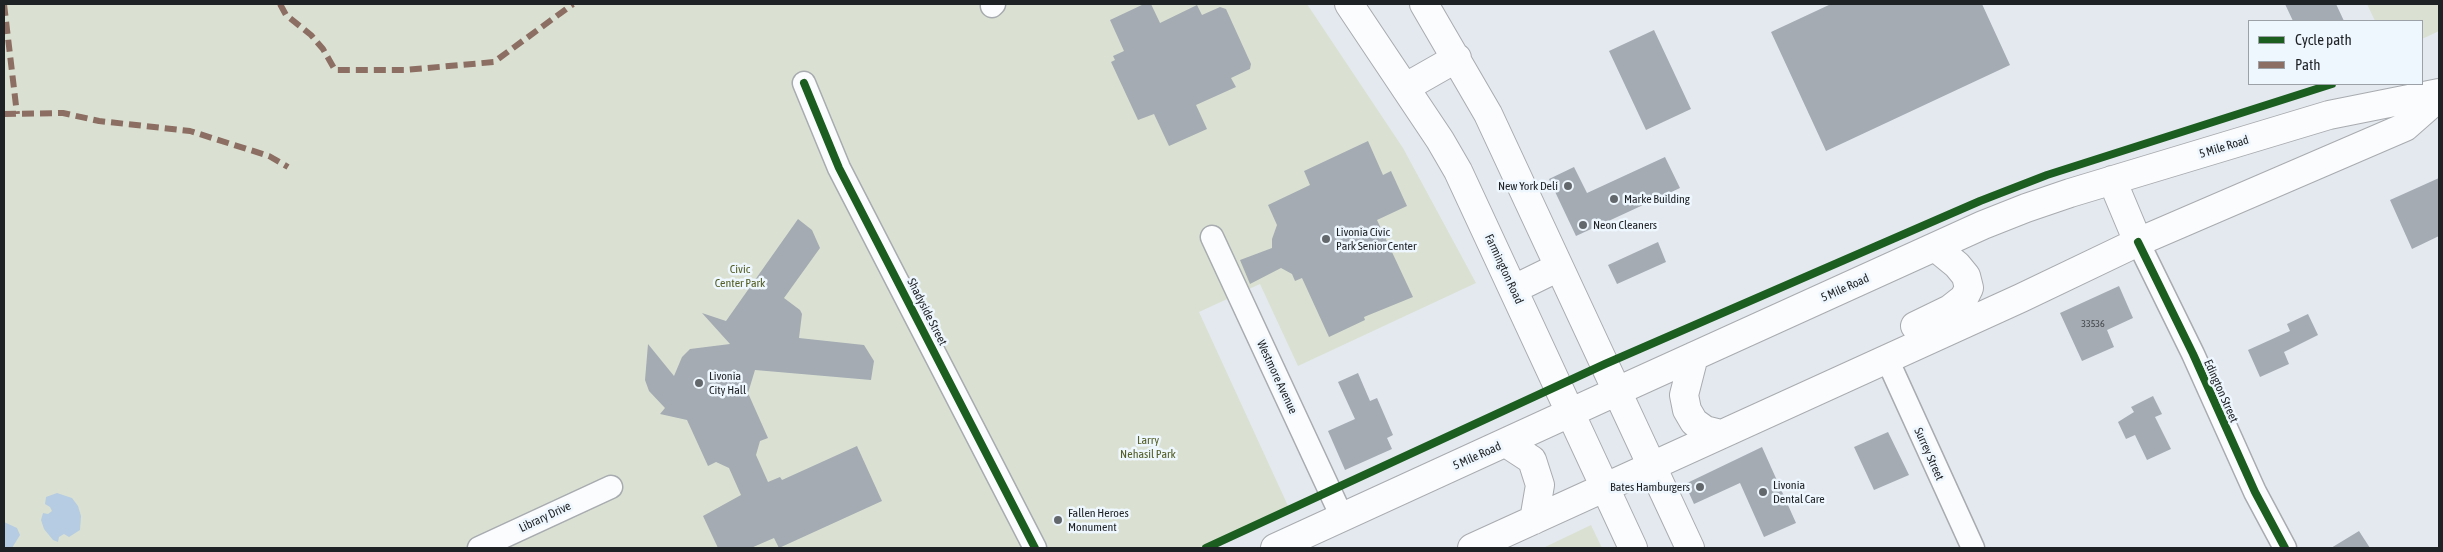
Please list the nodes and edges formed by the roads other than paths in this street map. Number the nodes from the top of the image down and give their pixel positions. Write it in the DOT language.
graph roads {
  1 [pos="1349,4"];
  2 [pos="1424,4"];
  3 [pos="1457,58"];
  4 [pos="804,83"];
  5 [pos="1406,87"];
  6 [pos="2439,95"];
  7 [pos="2112,180"];
  8 [pos="1212,237"];
  9 [pos="2138,242"];
  10 [pos="1935,247"];
  11 [pos="1559,267"];
  12 [pos="1514,290"];
  13 [pos="1694,356"];
  14 [pos="1887,359"];
  15 [pos="1816,391"];
  16 [pos="1617,392"];
  17 [pos="1571,414"];
  18 [pos="1721,434"];
  19 [pos="1506,443"];
  20 [pos="1652,466"];
  21 [pos="611,487"];
  22 [pos="1604,487"];
  23 [pos="1336,520"];
  24 [pos="1534,520"];
  25 [pos="479,548"];
  26 [pos="1035,548"];
  27 [pos="1275,548"];
  28 [pos="1308,548"];
  29 [pos="1472,548"];
  30 [pos="1633,548"];
  31 [pos="1690,548"];
  32 [pos="1974,548"];
  33 [pos="2285,548"];
  1 -- 5 [label="main road, Farmington Road"];
  2 -- 3 [label="main road"];
  3 -- 5 [label="main road"];
  3 -- 11 [label="main road"];
  4 -- 26 [label="street, Shadyside Street"];
  5 -- 12 [label="main road, Farmington Road"];
  6 -- 7 [label="main road, 5 Mile Road"];
  6 -- 9 [label="main road, 5 Mile Road"];
  7 -- 9 [label="main road"];
  7 -- 10 [label="main road, 5 Mile Road"];
  8 -- 23 [label="street, Westmore Avenue"];
  9 -- 14 [label="main road, 5 Mile Road"];
  9 -- 33 [label="street, Edington Street"];
  10 -- 13 [label="main road, 5 Mile Road"];
  10 -- 15 [label="main road"];
  11 -- 12 [label="main road"];
  11 -- 16 [label="main road"];
  12 -- 17 [label="main road, Farmington Road"];
  13 -- 16 [label="main road, 5 Mile Road"];
  13 -- 18 [label="main road"];
  14 -- 15 [label="main road, 5 Mile Road"];
  14 -- 32 [label="street, Surrey Street"];
  15 -- 18 [label="main road, 5 Mile Road"];
  16 -- 17 [label="main road, 5 Mile Road"];
  16 -- 20 [label="main road"];
  17 -- 19 [label="main road, 5 Mile Road"];
  17 -- 22 [label="main road, Farmington Road"];
  18 -- 20 [label="main road, 5 Mile Road"];
  19 -- 23 [label="main road, 5 Mile Road"];
  19 -- 24 [label="main road"];
  20 -- 22 [label="main road, 5 Mile Road"];
  20 -- 31 [label="main road"];
  21 -- 25 [label="street, Library Drive"];
  22 -- 24 [label="main road, 5 Mile Road"];
  22 -- 30 [label="main road, Farmington Road"];
  23 -- 27 [label="main road, 5 Mile Road"];
  23 -- 28 [label="main road"];
  24 -- 29 [label="main road, 5 Mile Road"];
}
